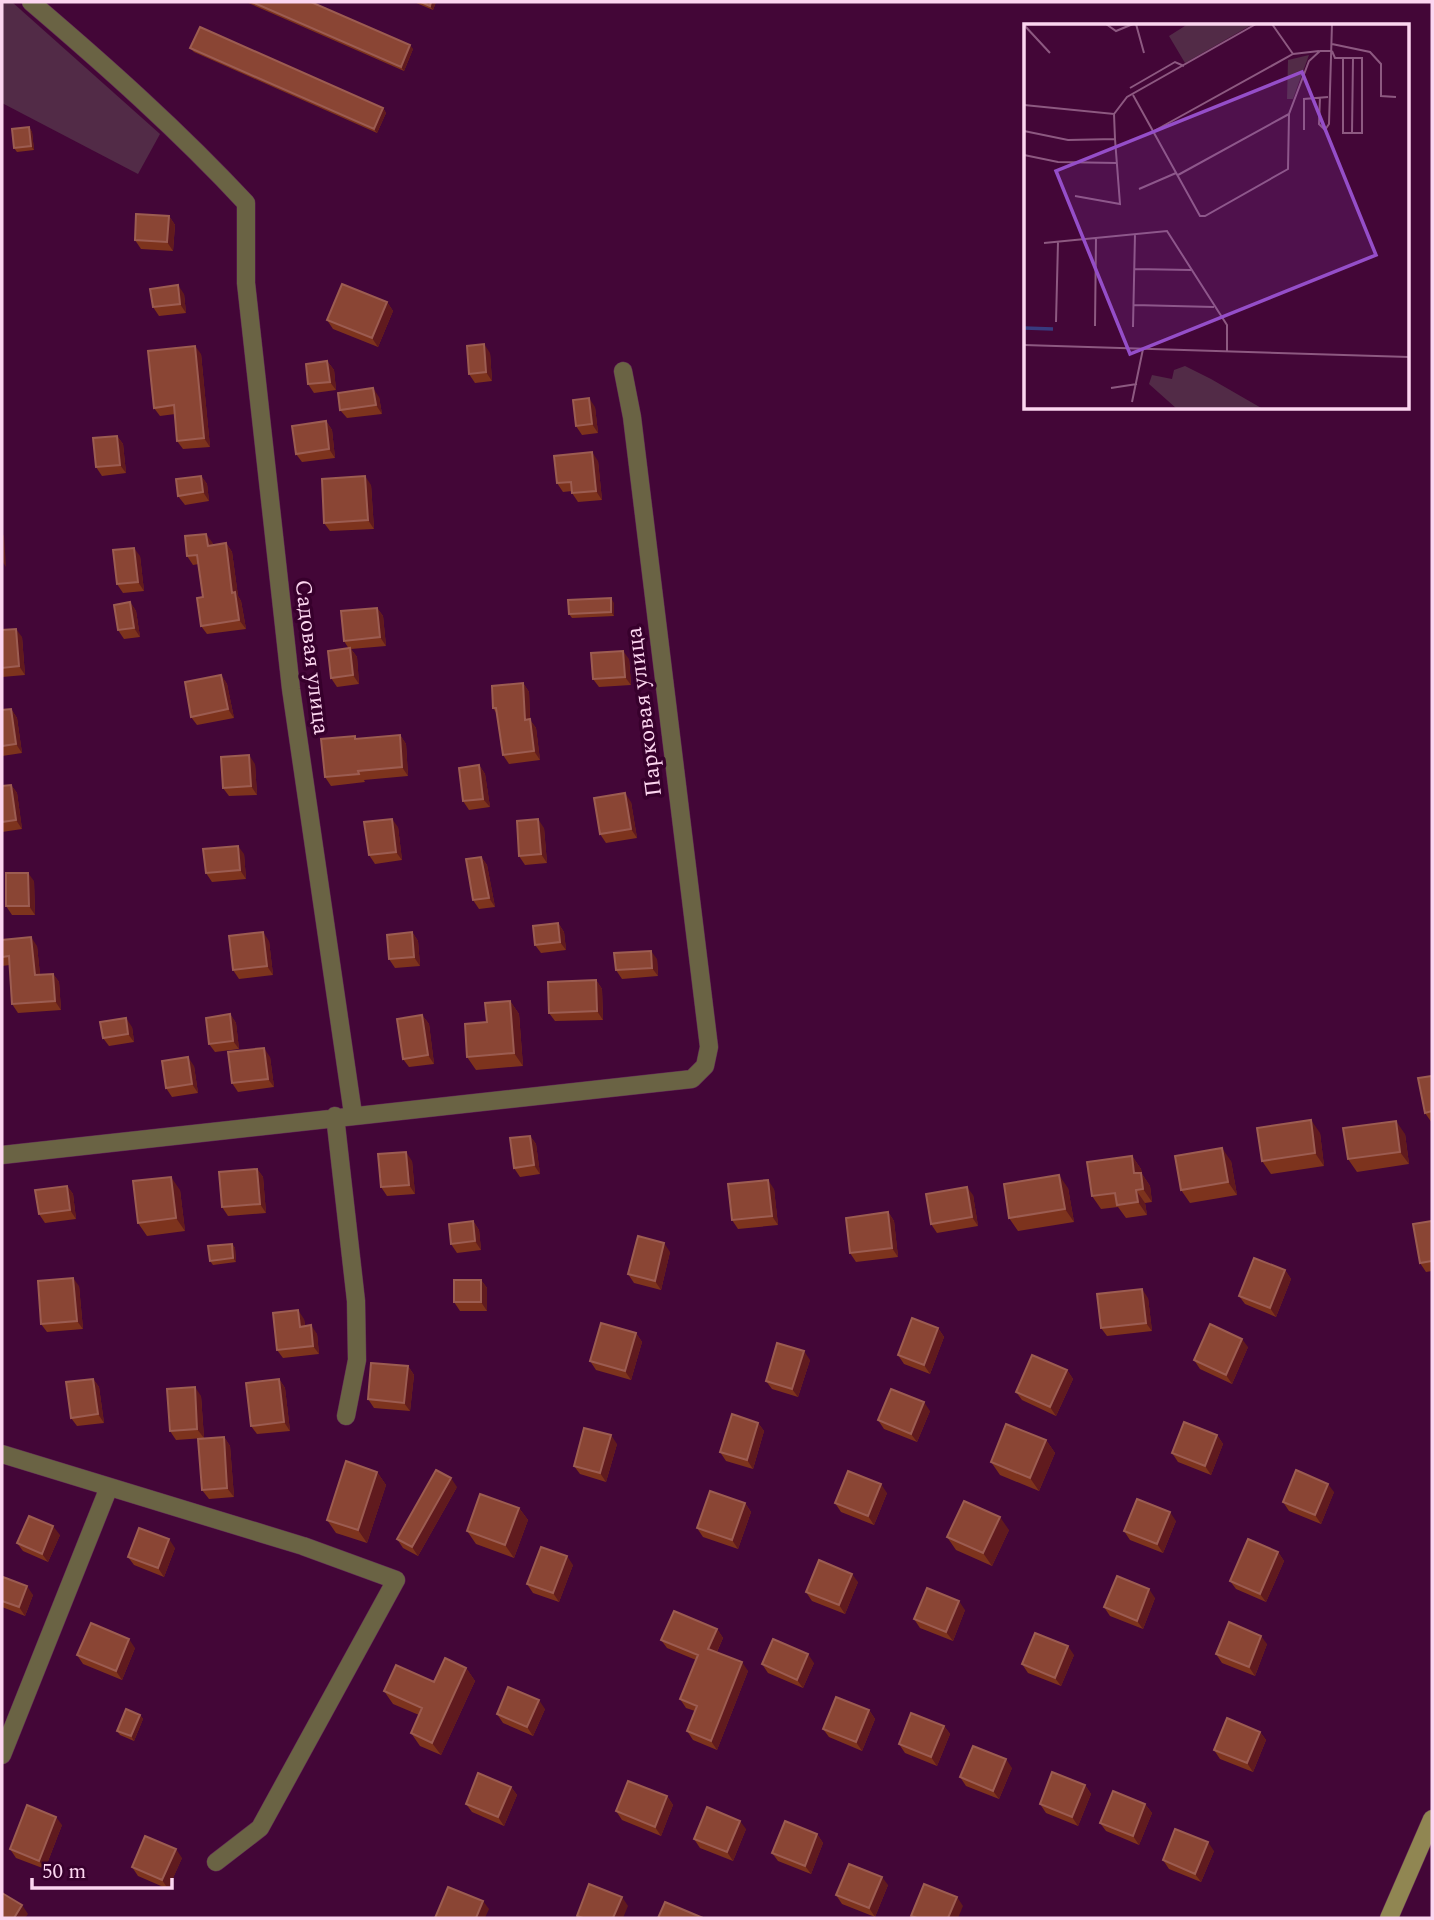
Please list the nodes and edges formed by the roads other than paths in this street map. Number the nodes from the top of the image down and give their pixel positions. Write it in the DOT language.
graph roads {
  1 [pos="32,2"];
  2 [pos="624,371"];
  3 [pos="344,1115"];
  4 [pos="2,1155"];
  5 [pos="346,1416"];
  6 [pos="2,1454"];
  7 [pos="109,1487"];
  8 [pos="2,1755"];
  9 [pos="1432,1819"];
  10 [pos="216,1862"];
  11 [pos="1389,1918"];
  1 -- 3 [label="street, Садовая улица"];
  2 -- 3 [label="street, Парковая улица"];
  3 -- 4 [label="street"];
  3 -- 5 [label="street, Садовая улица"];
  6 -- 7 [label="street"];
  7 -- 8 [label="street"];
  7 -- 10 [label="street"];
  9 -- 11 [label="main road"];
}
